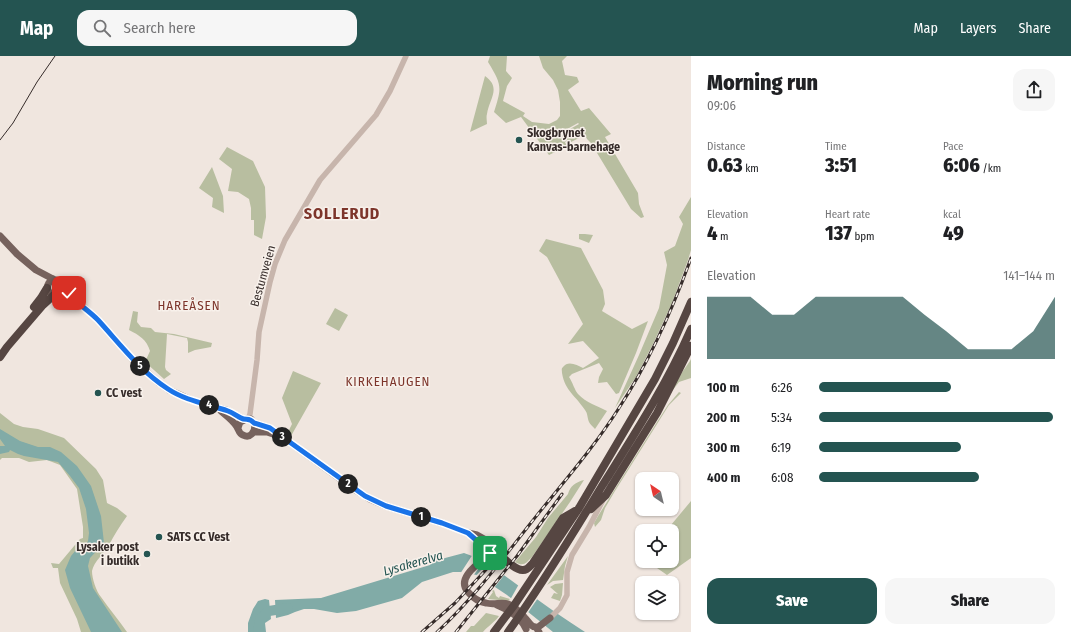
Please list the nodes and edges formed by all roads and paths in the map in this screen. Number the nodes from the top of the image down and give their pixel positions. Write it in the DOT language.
graph roads {
  1 [pos="406,56"];
  2 [pos="0,236"];
  3 [pos="49,284"];
  4 [pos="62,285"];
  5 [pos="57,294"];
  6 [pos="77,301"];
  7 [pos="691,302"];
  8 [pos="691,329"];
  9 [pos="0,345"];
  10 [pos="691,346"];
  11 [pos="0,357"];
  12 [pos="220,409"];
  13 [pos="249,420"];
  14 [pos="238,428"];
  15 [pos="254,432"];
  16 [pos="280,436"];
  17 [pos="606,495"];
  18 [pos="579,508"];
  19 [pos="583,517"];
  20 [pos="468,533"];
  21 [pos="486,553"];
  22 [pos="550,618"];
  23 [pos="532,630"];
  24 [pos="494,632"];
  25 [pos="509,632"];
  1 -- 13 [label="street, Bestumveien"];
  2 -- 3 [label="main road"];
  3 -- 4 [label="main road"];
  3 -- 5 [label="main road"];
  3 -- 9 [label="highway"];
  4 -- 5 [label="main road"];
  4 -- 6 [label="main road"];
  5 -- 6 [label="main road"];
  5 -- 11 [label="highway"];
  6 -- 12 [label="main road"];
  7 -- 18 [label="highway"];
  8 -- 19 [label="highway"];
  10 -- 17 [label="highway"];
  12 -- 13 [label="main road"];
  12 -- 14 [label="main road"];
  13 -- 14 [label="main road"];
  13 -- 15 [label="main road"];
  13 -- 16 [label="main road"];
  14 -- 15 [label="main road"];
  15 -- 16 [label="main road"];
  16 -- 20 [label="main road"];
  17 -- 19 [label="highway"];
  17 -- 22 [label="street"];
  18 -- 21 [label="highway"];
  18 -- 24 [label="highway"];
  19 -- 25 [label="highway"];
  20 -- 21 [label="main road"];
  20 -- 21 [label="main road"];
  21 -- 23 [label="main road"];
  22 -- 23 [label="main road"];
}
